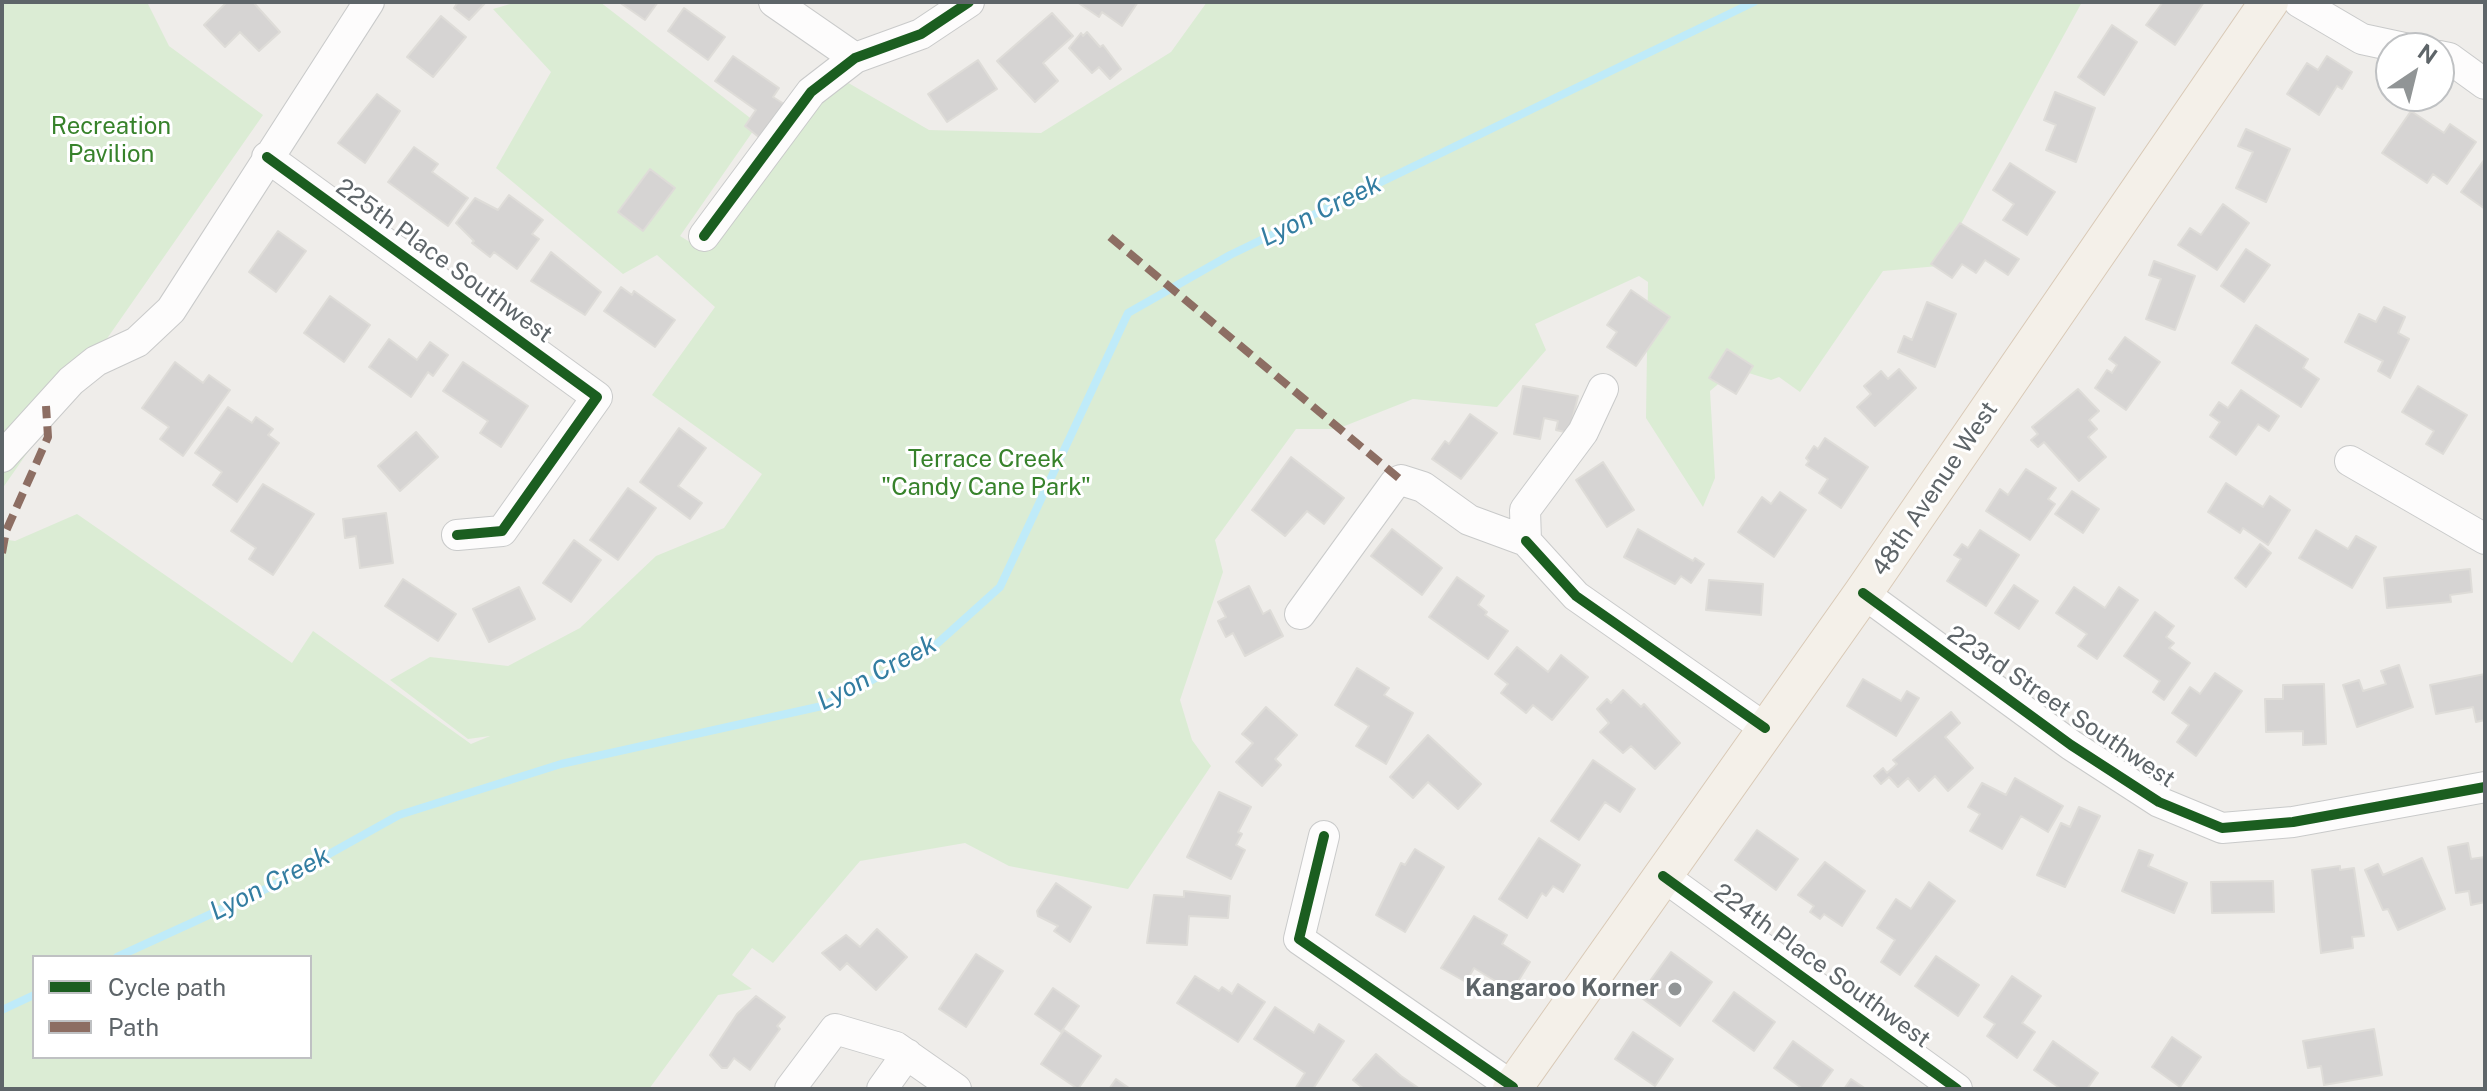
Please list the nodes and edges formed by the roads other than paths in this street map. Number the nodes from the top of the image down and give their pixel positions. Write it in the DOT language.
graph roads {
  1 [pos="774,2"];
  2 [pos="969,2"];
  3 [pos="2269,2"];
  4 [pos="2299,2"];
  5 [pos="363,4"];
  6 [pos="2375,42"];
  7 [pos="855,58"];
  8 [pos="2455,62"];
  9 [pos="2485,84"];
  10 [pos="267,157"];
  11 [pos="704,236"];
  12 [pos="1603,389"];
  13 [pos="2,457"];
  14 [pos="2350,461"];
  15 [pos="457,535"];
  16 [pos="2485,539"];
  17 [pos="1526,541"];
  18 [pos="1863,593"];
  19 [pos="1300,614"];
  20 [pos="1765,728"];
  21 [pos="2485,787"];
  22 [pos="1324,836"];
  23 [pos="1663,876"];
  24 [pos="907,1054"];
  25 [pos="1513,1088"];
  26 [pos="790,1089"];
  27 [pos="882,1089"];
  28 [pos="956,1089"];
  29 [pos="1957,1089"];
  1 -- 7 [label="street"];
  2 -- 7 [label="street"];
  3 -- 18 [label="main road, 48th Avenue West"];
  4 -- 6 [label="street"];
  5 -- 10 [label="street"];
  7 -- 11 [label="street"];
  8 -- 9 [label="street"];
  10 -- 13 [label="street"];
  10 -- 15 [label="street, 225th Place Southwest"];
  12 -- 17 [label="street"];
  14 -- 16 [label="street"];
  17 -- 19 [label="street"];
  17 -- 20 [label="street"];
  18 -- 20 [label="main road, 48th Avenue West"];
  18 -- 21 [label="street, 223rd Street Southwest"];
  20 -- 23 [label="main road, 48th Avenue West"];
  22 -- 25 [label="street"];
  23 -- 25 [label="main road, 48th Avenue West"];
  23 -- 29 [label="street, 224th Place Southwest"];
  24 -- 26 [label="street"];
  24 -- 27 [label="street"];
  24 -- 28 [label="street"];
}
